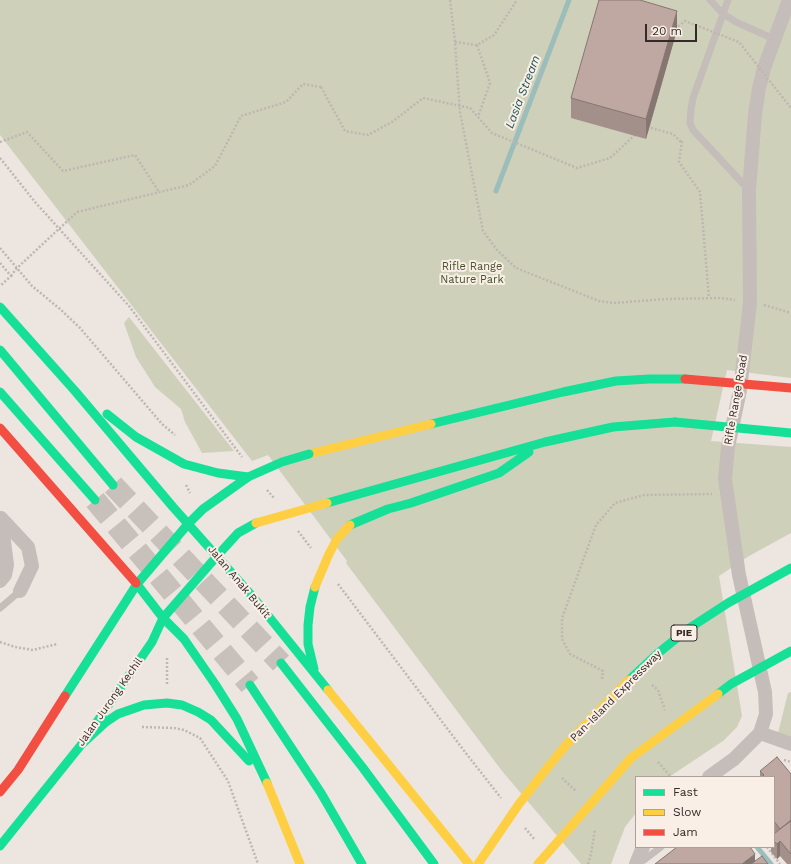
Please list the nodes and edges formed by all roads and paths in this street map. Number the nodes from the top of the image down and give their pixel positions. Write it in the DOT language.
graph roads {
  1 [pos="450,0"];
  2 [pos="517,0"];
  3 [pos="710,0"];
  4 [pos="728,0"];
  5 [pos="789,0"];
  6 [pos="722,13"];
  7 [pos="670,33"];
  8 [pos="774,40"];
  9 [pos="455,42"];
  10 [pos="477,45"];
  11 [pos="791,108"];
  12 [pos="478,117"];
  13 [pos="693,130"];
  14 [pos="0,142"];
  15 [pos="681,142"];
  16 [pos="0,158"];
  17 [pos="749,190"];
  18 [pos="160,192"];
  19 [pos="35,202"];
  20 [pos="0,248"];
  21 [pos="0,263"];
  22 [pos="11,276"];
  23 [pos="0,286"];
  24 [pos="709,298"];
  25 [pos="750,303"];
  26 [pos="0,307"];
  27 [pos="791,313"];
  28 [pos="0,350"];
  29 [pos="791,388"];
  30 [pos="75,391"];
  31 [pos="0,392"];
  32 [pos="0,428"];
  33 [pos="791,433"];
  34 [pos="177,436"];
  35 [pos="545,442"];
  36 [pos="248,477"];
  37 [pos="113,485"];
  38 [pos="727,494"];
  39 [pos="95,500"];
  40 [pos="0,517"];
  41 [pos="188,524"];
  42 [pos="217,556"];
  43 [pos="791,568"];
  44 [pos="0,581"];
  45 [pos="137,584"];
  46 [pos="20,591"];
  47 [pos="0,608"];
  48 [pos="163,618"];
  49 [pos="0,642"];
  50 [pos="57,644"];
  51 [pos="791,651"];
  52 [pos="281,663"];
  53 [pos="315,674"];
  54 [pos="600,684"];
  55 [pos="250,685"];
  56 [pos="165,728"];
  57 [pos="760,733"];
  58 [pos="791,744"];
  59 [pos="81,745"];
  60 [pos="656,760"];
  61 [pos="263,774"];
  62 [pos="558,774"];
  63 [pos="670,776"];
  64 [pos="710,776"];
  65 [pos="0,792"];
  66 [pos="578,794"];
  67 [pos="595,828"];
  68 [pos="0,846"];
  69 [pos="659,848"];
  70 [pos="768,848"];
  71 [pos="643,855"];
  72 [pos="258,864"];
  73 [pos="300,864"];
  74 [pos="362,864"];
  75 [pos="434,864"];
  76 [pos="469,864"];
  77 [pos="478,864"];
  78 [pos="538,864"];
  79 [pos="588,864"];
  80 [pos="780,864"];
  1 -- 9 [label="path"];
  2 -- 10 [label="path"];
  3 -- 6 [label="lane"];
  4 -- 6 [label="lane"];
  5 -- 8 [label="street, Rifle Range Road"];
  6 -- 8 [label="lane"];
  6 -- 13 [label="lane"];
  7 -- 11 [label="path, bridge"];
  8 -- 17 [label="street, Rifle Range Road"];
  9 -- 10 [label="path"];
  9 -- 24 [label="path"];
  10 -- 12 [label="path"];
  12 -- 15 [label="path, bridge"];
  12 -- 18 [label="path, bridge"];
  13 -- 15 [label="path"];
  13 -- 17 [label="lane"];
  14 -- 18 [label="path"];
  15 -- 24 [label="path"];
  16 -- 19 [label="path"];
  17 -- 25 [label="street, Rifle Range Road"];
  18 -- 22 [label="path, bridge"];
  20 -- 34 [label="path"];
  21 -- 22 [label="path"];
  22 -- 23 [label="path"];
  24 -- 25 [label="path"];
  25 -- 27 [label="path"];
  25 -- 38 [label="street, Rifle Range Road"];
  26 -- 30 [label="main road, Jalan Anak Bukit"];
  28 -- 37 [label="main road"];
  29 -- 36 [label="main road, bridge"];
  30 -- 36 [label="main road"];
  30 -- 41 [label="main road, Jalan Anak Bukit"];
  31 -- 39 [label="main road"];
  32 -- 45 [label="main road"];
  33 -- 35 [label="main road, Jalan Jurong Kechil, bridge"];
  35 -- 42 [label="main road, Jalan Jurong Kechil, bridge"];
  35 -- 53 [label="main road, bridge"];
  36 -- 41 [label="main road"];
  38 -- 54 [label="path"];
  38 -- 57 [label="street, Rifle Range Road"];
  40 -- 44 [label="street"];
  40 -- 46 [label="street"];
  41 -- 42 [label="main road, Jalan Anak Bukit"];
  41 -- 45 [label="main road"];
  42 -- 48 [label="main road, Jalan Jurong Kechil"];
  42 -- 53 [label="main road, Jalan Anak Bukit"];
  43 -- 77 [label="main road, Pan-Island Expressway / PIE, bridge"];
  45 -- 48 [label="main road"];
  45 -- 65 [label="main road"];
  46 -- 47 [label="lane"];
  48 -- 59 [label="main road, Jalan Jurong Kechil"];
  48 -- 61 [label="main road"];
  49 -- 50 [label="path"];
  51 -- 78 [label="main road, bridge"];
  52 -- 75 [label="main road"];
  53 -- 76 [label="main road, Jalan Anak Bukit"];
  55 -- 74 [label="main road"];
  56 -- 72 [label="path"];
  57 -- 58 [label="street"];
  57 -- 64 [label="street, Rifle Range Road"];
  59 -- 61 [label="main road"];
  59 -- 68 [label="main road, Jalan Jurong Kechil"];
  60 -- 63 [label="path"];
  61 -- 73 [label="main road"];
  62 -- 66 [label="path"];
  67 -- 79 [label="path"];
  69 -- 71 [label="lane"];
  70 -- 80 [label="path"];
}
